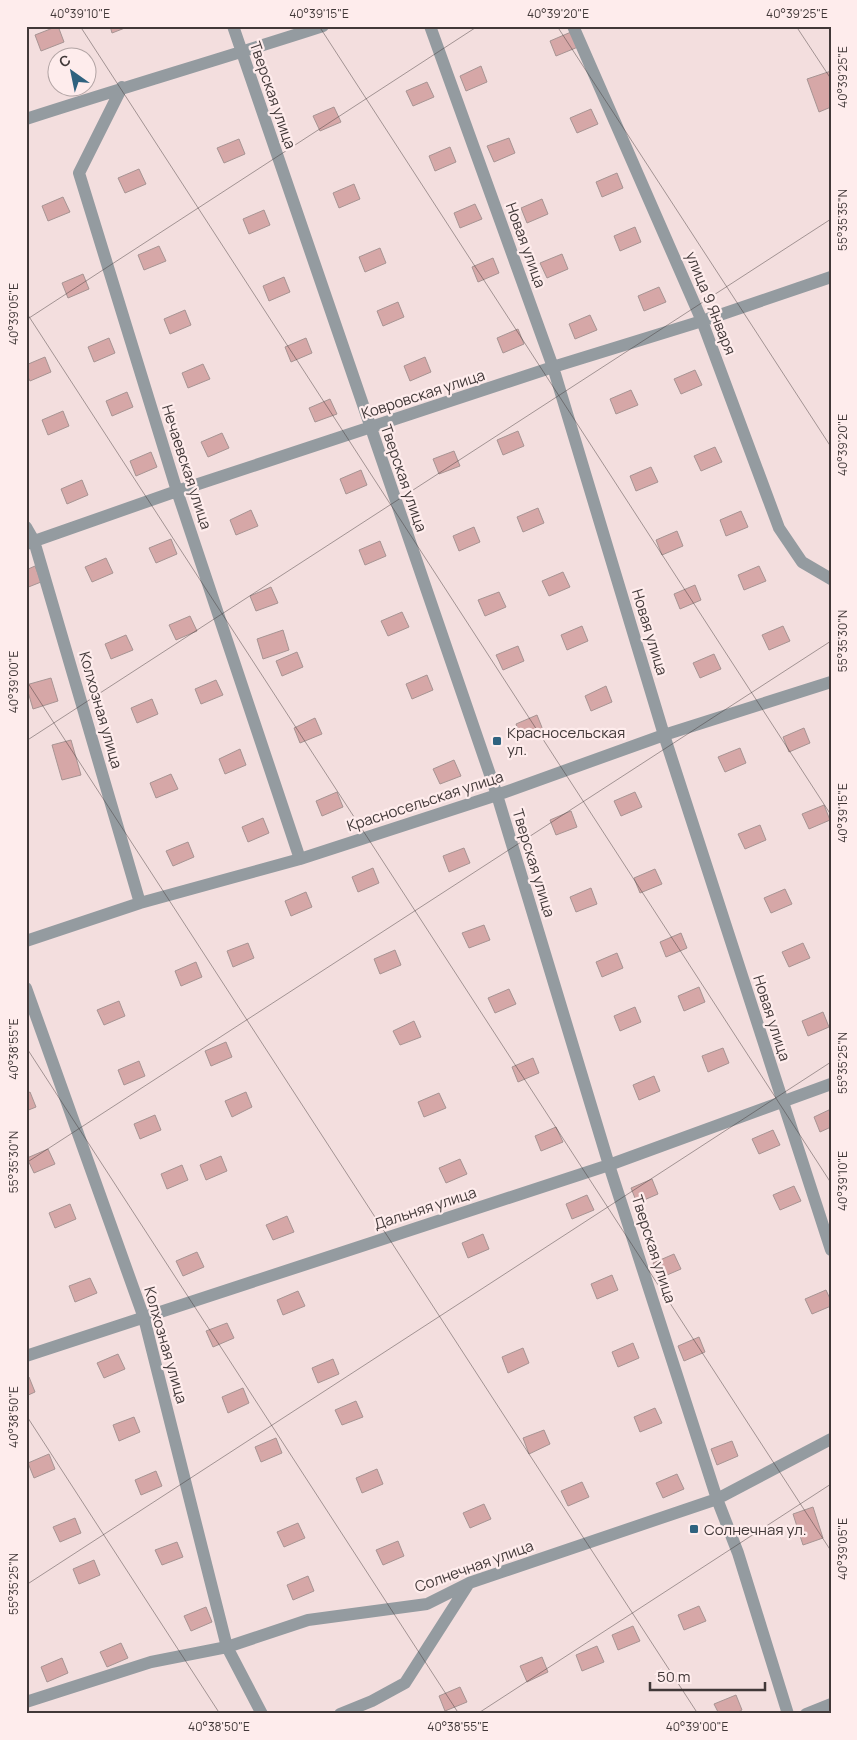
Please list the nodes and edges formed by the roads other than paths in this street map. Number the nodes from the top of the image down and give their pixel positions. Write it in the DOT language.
graph roads {
  1 [pos="233,26"];
  2 [pos="323,26"];
  3 [pos="430,26"];
  4 [pos="573,26"];
  5 [pos="241,53"];
  6 [pos="122,87"];
  7 [pos="26,119"];
  8 [pos="831,277"];
  9 [pos="702,321"];
  10 [pos="553,367"];
  11 [pos="370,429"];
  12 [pos="177,491"];
  13 [pos="26,527"];
  14 [pos="30,543"];
  15 [pos="831,580"];
  16 [pos="831,682"];
  17 [pos="664,735"];
  18 [pos="497,795"];
  19 [pos="300,859"];
  20 [pos="140,903"];
  21 [pos="26,941"];
  22 [pos="26,988"];
  23 [pos="831,1084"];
  24 [pos="782,1101"];
  25 [pos="609,1164"];
  26 [pos="831,1250"];
  27 [pos="144,1318"];
  28 [pos="26,1356"];
  29 [pos="831,1439"];
  30 [pos="718,1499"];
  31 [pos="469,1583"];
  32 [pos="227,1647"];
  33 [pos="26,1702"];
  34 [pos="831,1704"];
  35 [pos="262,1714"];
  36 [pos="340,1714"];
  37 [pos="788,1714"];
  38 [pos="806,1714"];
  1 -- 5 [label="street, Тверская улица"];
  2 -- 5 [label="street"];
  3 -- 10 [label="street, Новая улица"];
  4 -- 9 [label="street, улица 9 Января"];
  5 -- 6 [label="street"];
  5 -- 11 [label="street, Тверская улица"];
  6 -- 7 [label="street"];
  6 -- 12 [label="street, Нечаевская улица"];
  8 -- 9 [label="street, Ковровская улица"];
  9 -- 10 [label="street, Ковровская улица"];
  9 -- 15 [label="street, улица 9 Января"];
  10 -- 11 [label="street, Ковровская улица"];
  10 -- 17 [label="street, Новая улица"];
  11 -- 12 [label="street, Ковровская улица"];
  11 -- 18 [label="street, Тверская улица"];
  12 -- 14 [label="street, Ковровская улица"];
  12 -- 19 [label="street, Нечаевская улица"];
  13 -- 14 [label="street, Колхозная улица"];
  14 -- 20 [label="street, Колхозная улица"];
  16 -- 17 [label="street, Красносельская улица"];
  17 -- 18 [label="street, Красносельская улица"];
  17 -- 24 [label="street, Новая улица"];
  18 -- 19 [label="street, Красносельская улица"];
  18 -- 25 [label="street, Тверская улица"];
  19 -- 20 [label="street, Красносельская улица"];
  20 -- 21 [label="street, Красносельская улица"];
  22 -- 27 [label="street, Колхозная улица"];
  23 -- 24 [label="street, Дальняя улица"];
  24 -- 25 [label="street, Дальняя улица"];
  24 -- 26 [label="street, Новая улица"];
  25 -- 27 [label="street, Дальняя улица"];
  25 -- 30 [label="street, Тверская улица"];
  27 -- 28 [label="street, Дальняя улица"];
  27 -- 32 [label="street, Колхозная улица"];
  29 -- 30 [label="street, Солнечная улица"];
  30 -- 31 [label="street, Солнечная улица"];
  30 -- 37 [label="street, Тверская улица"];
  31 -- 32 [label="street, Солнечная улица"];
  31 -- 36 [label="street"];
  32 -- 33 [label="street, Солнечная улица"];
  32 -- 35 [label="street, Колхозная улица"];
  34 -- 38 [label="street"];
}
